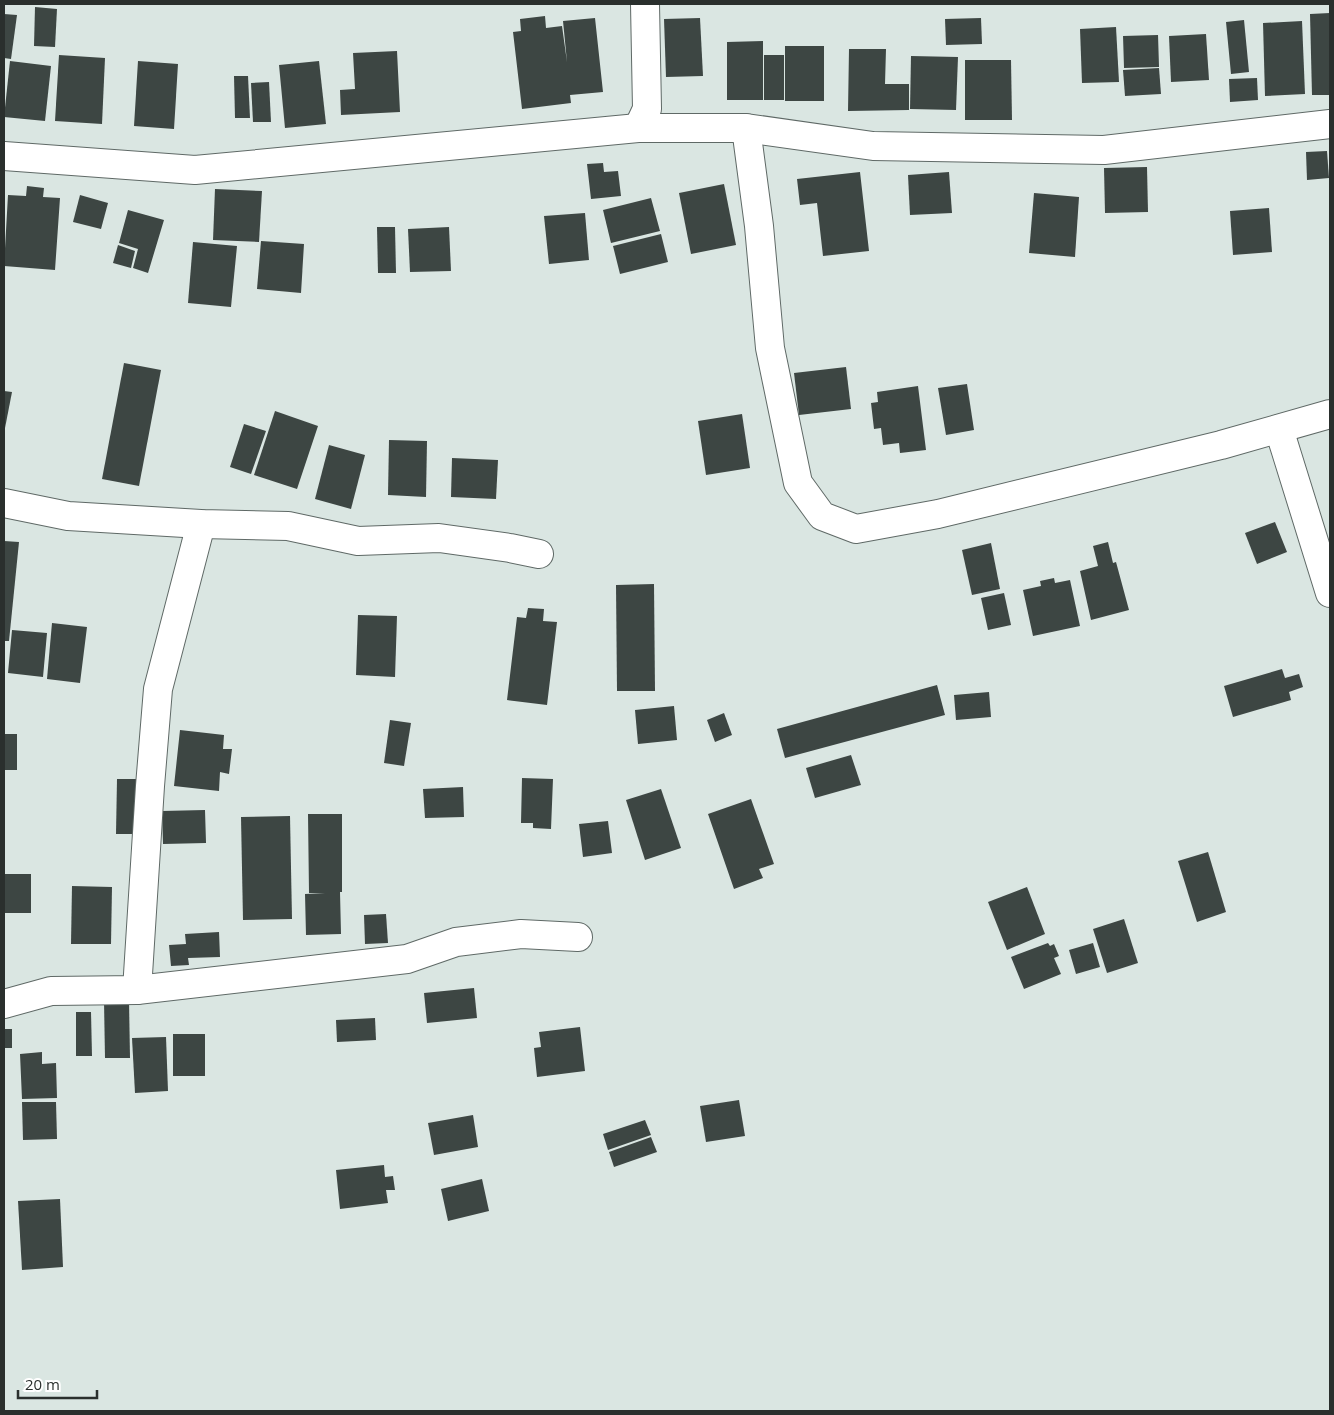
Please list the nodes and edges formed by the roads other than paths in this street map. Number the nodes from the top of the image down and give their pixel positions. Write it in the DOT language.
graph roads {
  1 [pos="645,4"];
  2 [pos="1330,124"];
  3 [pos="638,128"];
  4 [pos="746,128"];
  5 [pos="4,156"];
  6 [pos="1330,414"];
  7 [pos="1279,429"];
  8 [pos="4,503"];
  9 [pos="201,524"];
  10 [pos="539,554"];
  11 [pos="1330,593"];
  12 [pos="578,937"];
  13 [pos="137,990"];
  14 [pos="4,1004"];
  1 -- 3 [label="street"];
  2 -- 4 [label="street"];
  3 -- 4 [label="street"];
  3 -- 5 [label="street"];
  4 -- 7 [label="street"];
  6 -- 7 [label="street"];
  7 -- 11 [label="street"];
  8 -- 9 [label="street"];
  9 -- 10 [label="street"];
  9 -- 13 [label="street"];
  12 -- 13 [label="street"];
  13 -- 14 [label="street"];
}
